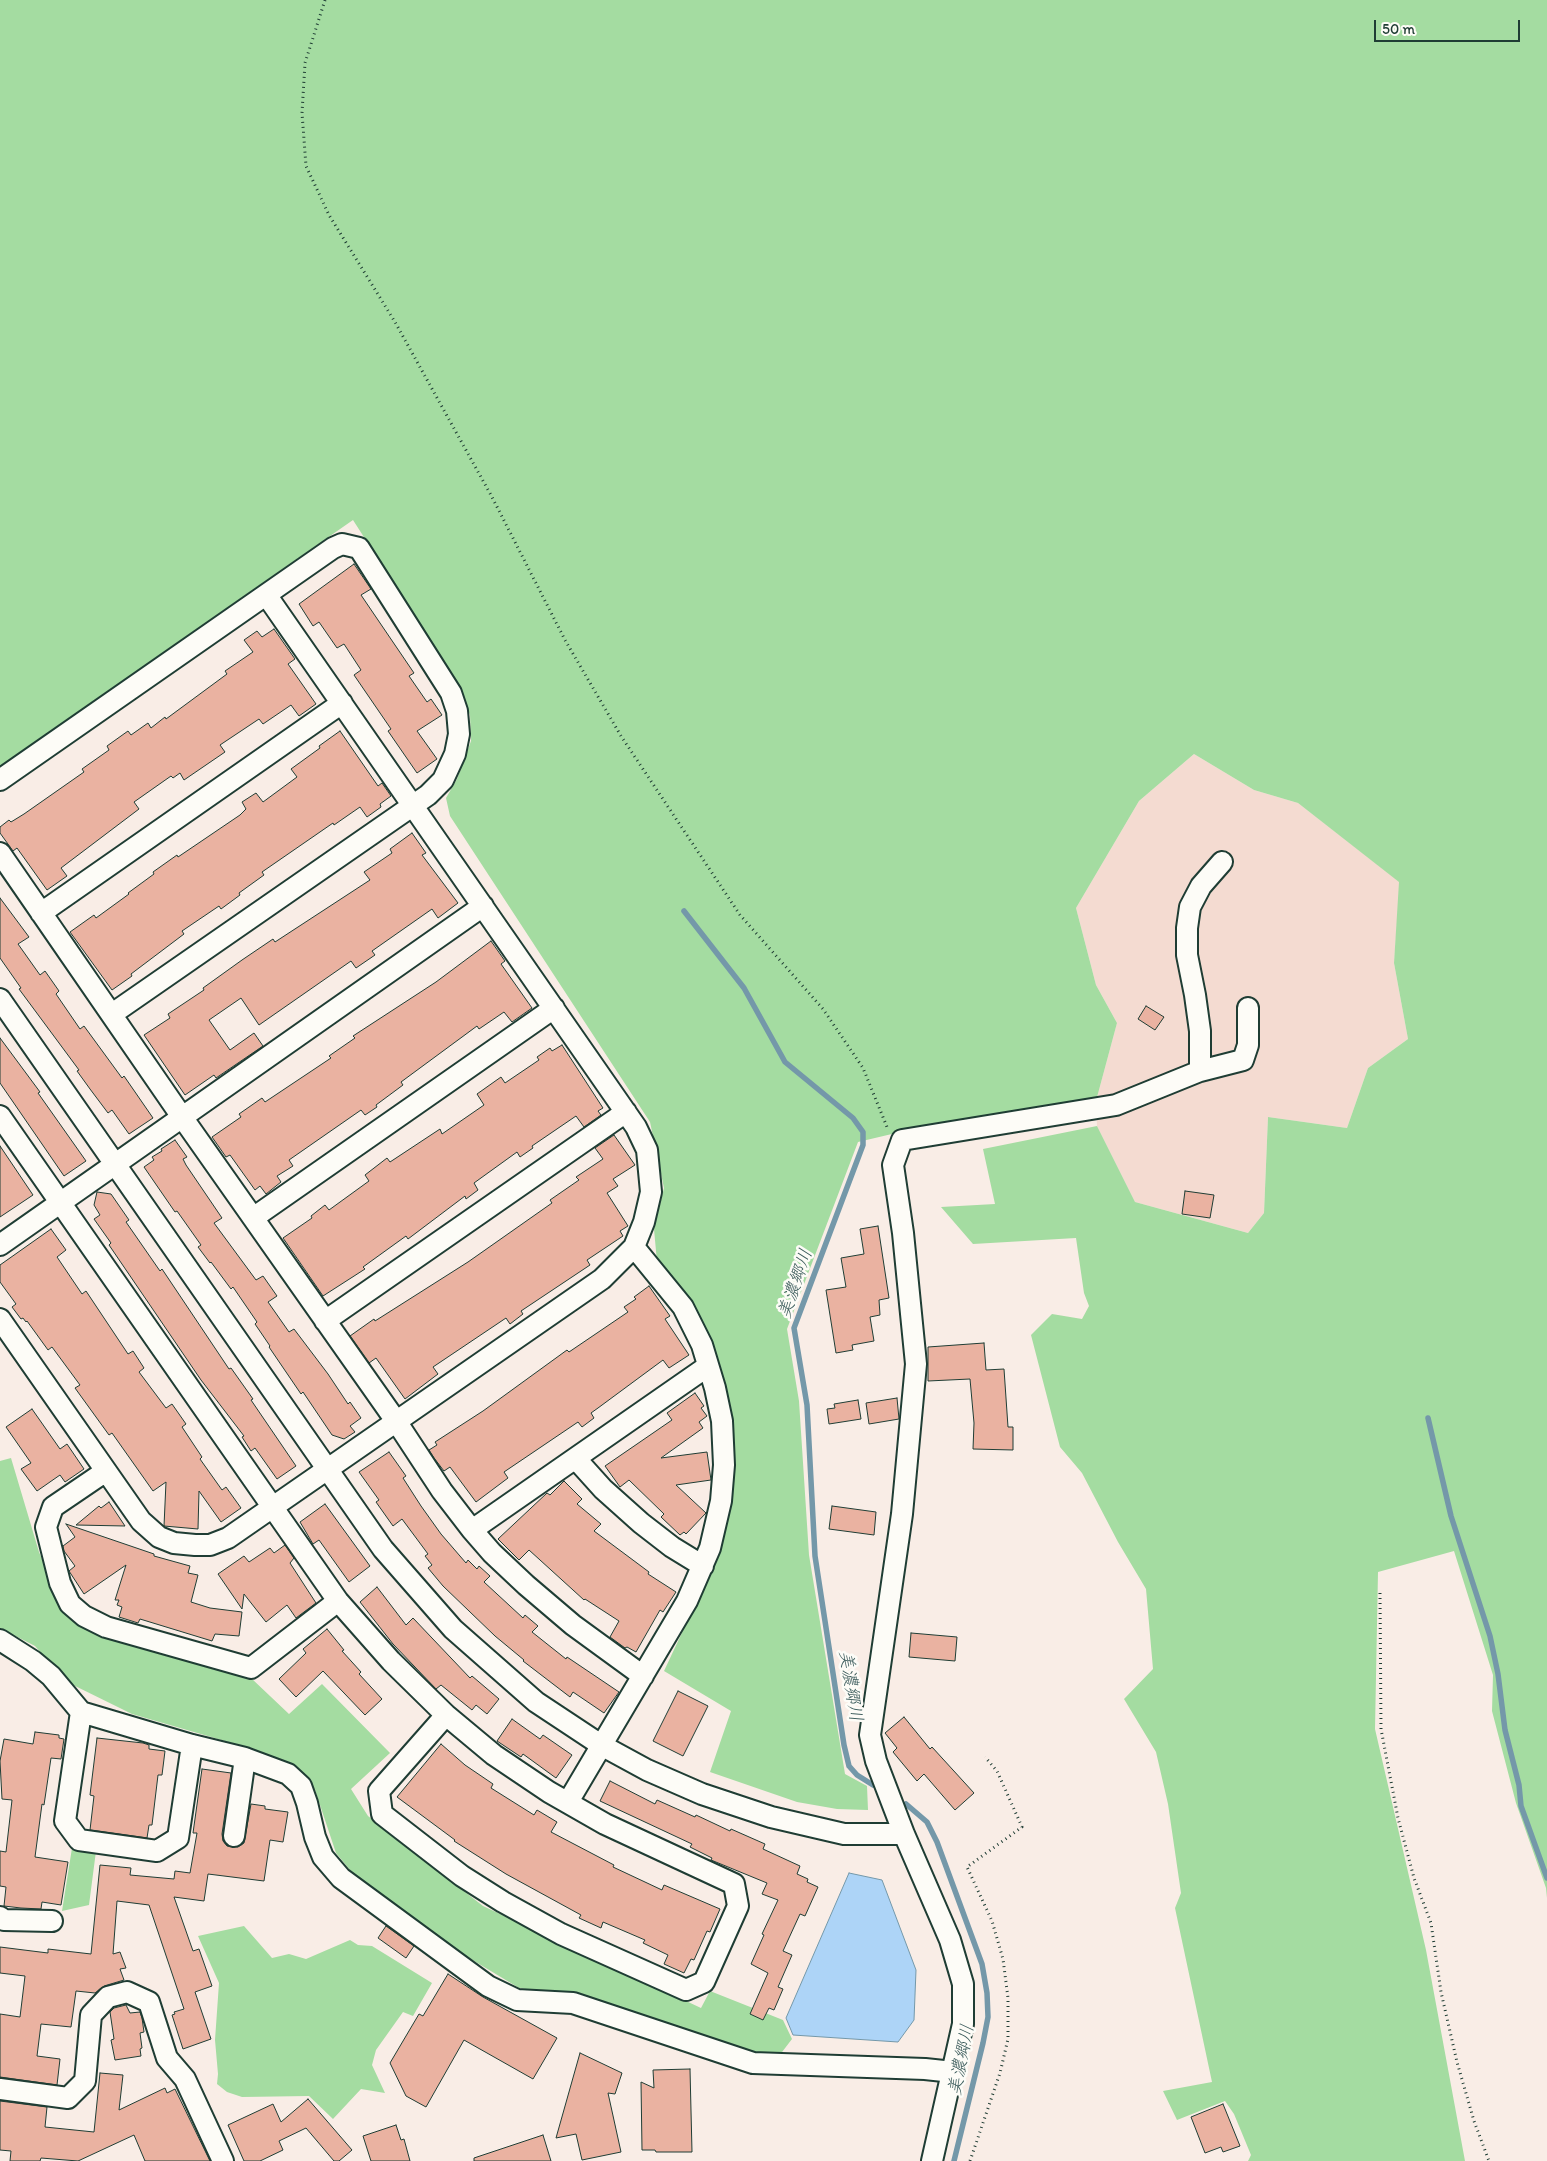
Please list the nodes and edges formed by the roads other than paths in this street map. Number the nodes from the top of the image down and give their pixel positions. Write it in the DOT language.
graph roads {
  1 [pos="267,596"];
  2 [pos="342,703"];
  3 [pos="0,780"];
  4 [pos="412,805"];
  5 [pos="0,853"];
  6 [pos="1222,862"];
  7 [pos="484,906"];
  8 [pos="41,913"];
  9 [pos="0,998"];
  10 [pos="554,1008"];
  11 [pos="1248,1008"];
  12 [pos="112,1014"];
  13 [pos="1200,1071"];
  14 [pos="626,1112"];
  15 [pos="0,1116"];
  16 [pos="182,1117"];
  17 [pos="115,1164"];
  18 [pos="61,1201"];
  19 [pos="253,1218"];
  20 [pos="0,1244"];
  21 [pos="634,1247"];
  22 [pos="0,1319"];
  23 [pos="325,1321"];
  24 [pos="708,1366"];
  25 [pos="396,1421"];
  26 [pos="576,1459"];
  27 [pos="327,1469"];
  28 [pos="106,1471"];
  29 [pos="273,1507"];
  30 [pos="472,1530"];
  31 [pos="703,1566"];
  32 [pos="338,1601"];
  33 [pos="0,1640"];
  34 [pos="643,1676"];
  35 [pos="81,1712"];
  36 [pos="446,1715"];
  37 [pos="192,1745"];
  38 [pos="601,1745"];
  39 [pos="245,1758"];
  40 [pos="568,1802"];
  41 [pos="904,1834"];
  42 [pos="234,1836"];
  43 [pos="0,1917"];
  44 [pos="52,1921"];
  45 [pos="953,2072"];
  46 [pos="0,2090"];
  47 [pos="223,2161"];
  48 [pos="932,2161"];
  1 -- 2 [label="street"];
  1 -- 3 [label="street"];
  1 -- 4 [label="street"];
  2 -- 4 [label="street"];
  2 -- 8 [label="street"];
  4 -- 7 [label="street"];
  4 -- 12 [label="street"];
  5 -- 8 [label="street"];
  6 -- 13 [label="street"];
  7 -- 10 [label="street"];
  7 -- 16 [label="street"];
  8 -- 12 [label="street"];
  9 -- 17 [label="street"];
  10 -- 14 [label="street"];
  10 -- 19 [label="street"];
  11 -- 13 [label="street"];
  12 -- 16 [label="street"];
  13 -- 41 [label="street"];
  14 -- 21 [label="street"];
  14 -- 23 [label="street"];
  15 -- 18 [label="street"];
  16 -- 17 [label="street"];
  16 -- 19 [label="street"];
  17 -- 18 [label="street"];
  17 -- 27 [label="street"];
  18 -- 20 [label="street"];
  18 -- 29 [label="street"];
  19 -- 23 [label="street"];
  21 -- 24 [label="street"];
  21 -- 25 [label="street"];
  22 -- 28 [label="street"];
  23 -- 25 [label="street"];
  24 -- 26 [label="street"];
  24 -- 31 [label="street"];
  25 -- 27 [label="street"];
  25 -- 30 [label="street"];
  26 -- 30 [label="street"];
  26 -- 31 [label="street"];
  27 -- 29 [label="street"];
  27 -- 38 [label="street"];
  28 -- 29 [label="street"];
  28 -- 32 [label="street"];
  29 -- 32 [label="street"];
  30 -- 34 [label="street"];
  31 -- 34 [label="street"];
  32 -- 36 [label="street"];
  33 -- 35 [label="street"];
  34 -- 38 [label="street"];
  35 -- 37 [label="street"];
  35 -- 37 [label="street"];
  36 -- 40 [label="street"];
  36 -- 40 [label="street"];
  37 -- 39 [label="street"];
  38 -- 40 [label="street"];
  38 -- 41 [label="street"];
  39 -- 42 [label="street"];
  39 -- 45 [label="street"];
  41 -- 45 [label="street"];
  43 -- 44 [label="street"];
  45 -- 48 [label="street"];
  46 -- 47 [label="street"];
}
